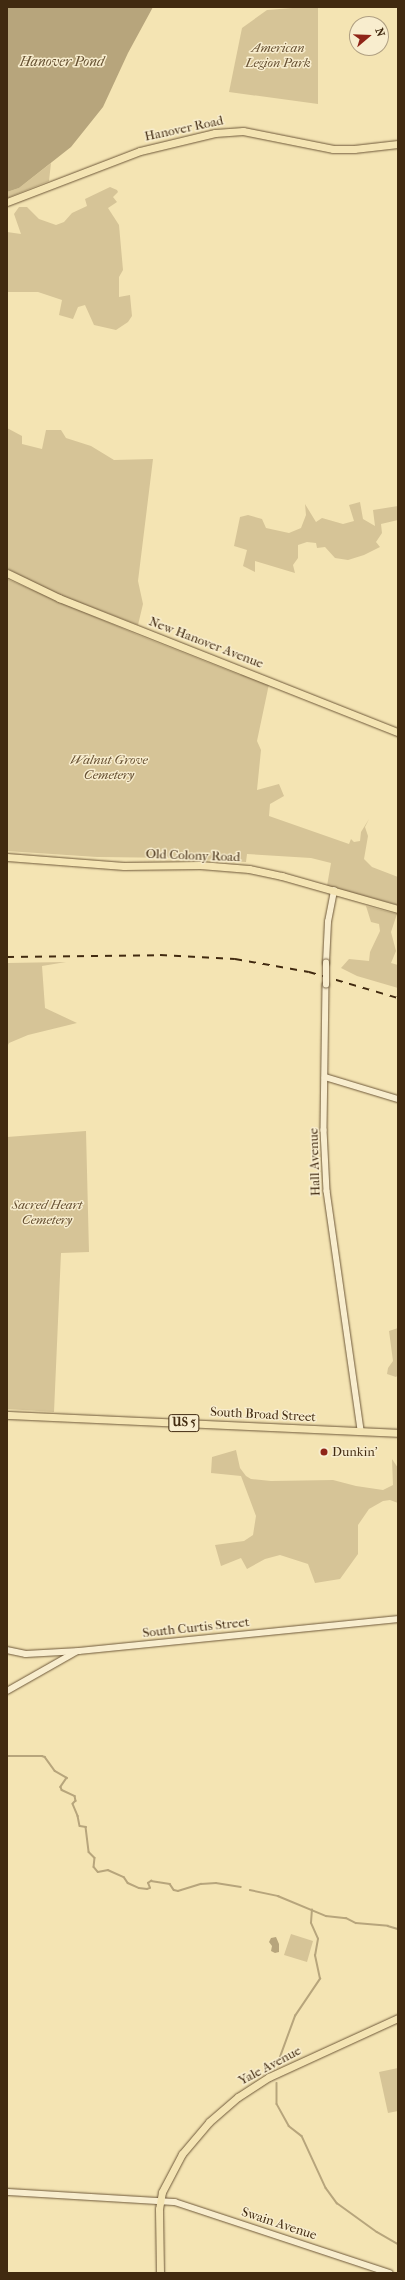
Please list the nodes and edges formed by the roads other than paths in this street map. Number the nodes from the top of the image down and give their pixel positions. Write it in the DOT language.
graph roads {
  1 [pos="398,144"];
  2 [pos="7,202"];
  3 [pos="7,573"];
  4 [pos="398,732"];
  5 [pos="7,857"];
  6 [pos="334,891"];
  7 [pos="398,909"];
  8 [pos="325,1077"];
  9 [pos="398,1099"];
  10 [pos="7,1415"];
  11 [pos="361,1431"];
  12 [pos="398,1433"];
  13 [pos="398,1618"];
  14 [pos="7,1650"];
  15 [pos="79,1650"];
  16 [pos="7,1692"];
  17 [pos="398,2018"];
  18 [pos="7,2192"];
  19 [pos="160,2200"];
  20 [pos="160,2273"];
  21 [pos="390,2273"];
  1 -- 2 [label="main road, Hanover Road"];
  3 -- 4 [label="main road, New Hanover Avenue"];
  5 -- 6 [label="main road, Old Colony Road"];
  6 -- 7 [label="main road, Old Colony Road"];
  6 -- 8 [label="street, Hall Avenue, bridge"];
  8 -- 9 [label="street"];
  8 -- 11 [label="street, Hall Avenue"];
  10 -- 11 [label="main road, South Broad Street / US 5"];
  11 -- 12 [label="main road, South Broad Street / US 5"];
  13 -- 15 [label="street, South Curtis Street"];
  14 -- 15 [label="street"];
  15 -- 16 [label="street, South Curtis Street"];
  17 -- 19 [label="main road, Yale Avenue"];
  18 -- 19 [label="street"];
  19 -- 20 [label="main road"];
  19 -- 21 [label="street, Swain Avenue"];
}
